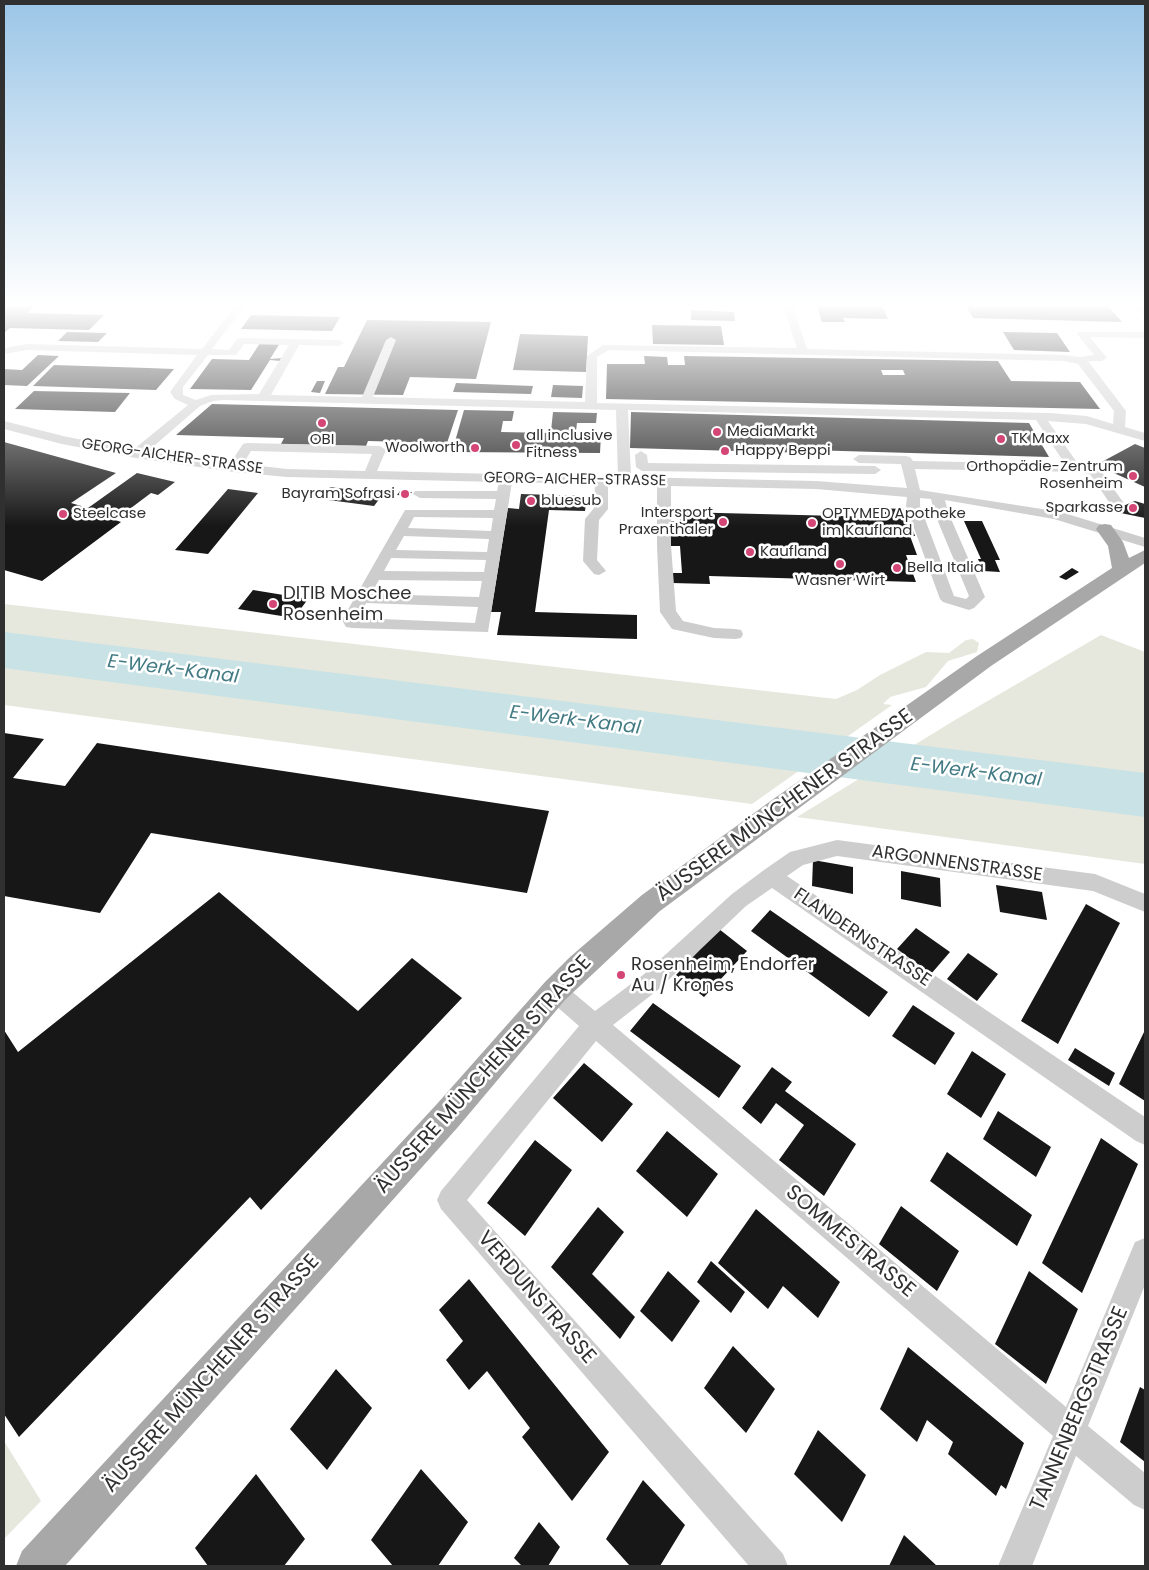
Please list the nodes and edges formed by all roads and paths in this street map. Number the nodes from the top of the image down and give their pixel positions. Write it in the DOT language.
graph roads {
  1 [pos="184,379"];
  2 [pos="274,379"];
  3 [pos="375,379"];
  4 [pos="592,379"];
  5 [pos="1096,379"];
  6 [pos="263,398"];
  7 [pos="366,400"];
  8 [pos="196,404"];
  9 [pos="591,404"];
  10 [pos="622,405"];
  11 [pos="1040,416"];
  12 [pos="4,425"];
  13 [pos="1119,428"];
  14 [pos="1145,437"];
  15 [pos="136,454"];
  16 [pos="624,455"];
  17 [pos="859,459"];
  18 [pos="234,468"];
  19 [pos="812,468"];
  20 [pos="908,468"];
  21 [pos="1074,468"];
  22 [pos="369,476"];
  23 [pos="506,479"];
  24 [pos="602,482"];
  25 [pos="625,482"];
  26 [pos="664,482"];
  27 [pos="816,485"];
  28 [pos="914,492"];
  29 [pos="420,494"];
  30 [pos="938,495"];
  31 [pos="503,496"];
  32 [pos="1116,502"];
  33 [pos="500,514"];
  34 [pos="1105,530"];
  35 [pos="399,532"];
  36 [pos="497,535"];
  37 [pos="1145,543"];
  38 [pos="388,554"];
  39 [pos="1145,555"];
  40 [pos="493,556"];
  41 [pos="1122,570"];
  42 [pos="599,571"];
  43 [pos="375,575"];
  44 [pos="490,578"];
  45 [pos="977,597"];
  46 [pos="361,598"];
  47 [pos="486,602"];
  48 [pos="735,634"];
  49 [pos="771,876"];
  50 [pos="1145,903"];
  51 [pos="555,991"];
  52 [pos="595,1026"];
  53 [pos="1145,1132"];
  54 [pos="450,1200"];
  55 [pos="1145,1252"];
  56 [pos="1072,1430"];
  57 [pos="1145,1494"];
  58 [pos="37,1566"];
  59 [pos="771,1566"];
  60 [pos="1015,1566"];
  1 -- 8 [label="street"];
  2 -- 6 [label="street"];
  3 -- 7 [label="street"];
  4 -- 9 [label="street"];
  5 -- 13 [label="street"];
  6 -- 7 [label="street"];
  6 -- 8 [label="street"];
  7 -- 9 [label="street"];
  8 -- 15 [label="street"];
  9 -- 10 [label="street"];
  10 -- 11 [label="street"];
  10 -- 16 [label="street"];
  11 -- 13 [label="street"];
  11 -- 21 [label="street"];
  12 -- 15 [label="street, GEORG-AICHER-STRASSE"];
  13 -- 14 [label="street"];
  15 -- 18 [label="street, GEORG-AICHER-STRASSE"];
  16 -- 19 [label="street"];
  16 -- 25 [label="street"];
  17 -- 20 [label="street"];
  18 -- 22 [label="street, GEORG-AICHER-STRASSE"];
  18 -- 22 [label="street"];
  19 -- 20 [label="street"];
  19 -- 27 [label="street"];
  20 -- 21 [label="street"];
  20 -- 28 [label="street"];
  21 -- 32 [label="street"];
  22 -- 23 [label="street, GEORG-AICHER-STRASSE"];
  23 -- 24 [label="street, GEORG-AICHER-STRASSE"];
  23 -- 31 [label="street"];
  24 -- 25 [label="street, GEORG-AICHER-STRASSE"];
  24 -- 42 [label="street"];
  25 -- 26 [label="street, GEORG-AICHER-STRASSE"];
  26 -- 27 [label="street, GEORG-AICHER-STRASSE"];
  26 -- 48 [label="street"];
  27 -- 28 [label="street, GEORG-AICHER-STRASSE"];
  28 -- 30 [label="street, GEORG-AICHER-STRASSE"];
  28 -- 45 [label="street"];
  29 -- 31 [label="street"];
  30 -- 34 [label="street, GEORG-AICHER-STRASSE"];
  30 -- 45 [label="street"];
  31 -- 33 [label="street"];
  33 -- 35 [label="street"];
  33 -- 36 [label="street"];
  34 -- 37 [label="street, GEORG-AICHER-STRASSE"];
  34 -- 41 [label="main road"];
  35 -- 36 [label="street"];
  35 -- 38 [label="street"];
  36 -- 40 [label="street"];
  38 -- 40 [label="street"];
  38 -- 43 [label="street"];
  39 -- 41 [label="main road, ÄUSSERE MÜNCHENER STRASSE"];
  40 -- 44 [label="street"];
  41 -- 51 [label="main road, ÄUSSERE MÜNCHENER STRASSE"];
  43 -- 44 [label="street"];
  43 -- 46 [label="street"];
  44 -- 47 [label="street"];
  46 -- 47 [label="street"];
  46 -- 47 [label="street"];
  49 -- 50 [label="street, ARGONNENSTRASSE"];
  49 -- 52 [label="street"];
  49 -- 53 [label="street, FLANDERNSTRASSE"];
  51 -- 52 [label="street, SOMMESTRASSE"];
  51 -- 58 [label="main road, ÄUSSERE MÜNCHENER STRASSE"];
  52 -- 54 [label="street, VERDUNSTRASSE"];
  52 -- 56 [label="street, SOMMESTRASSE"];
  54 -- 59 [label="street, VERDUNSTRASSE"];
  55 -- 56 [label="street, TANNENBERGSTRASSE"];
  56 -- 57 [label="street, SOMMESTRASSE"];
  56 -- 60 [label="street, TANNENBERGSTRASSE"];
}
